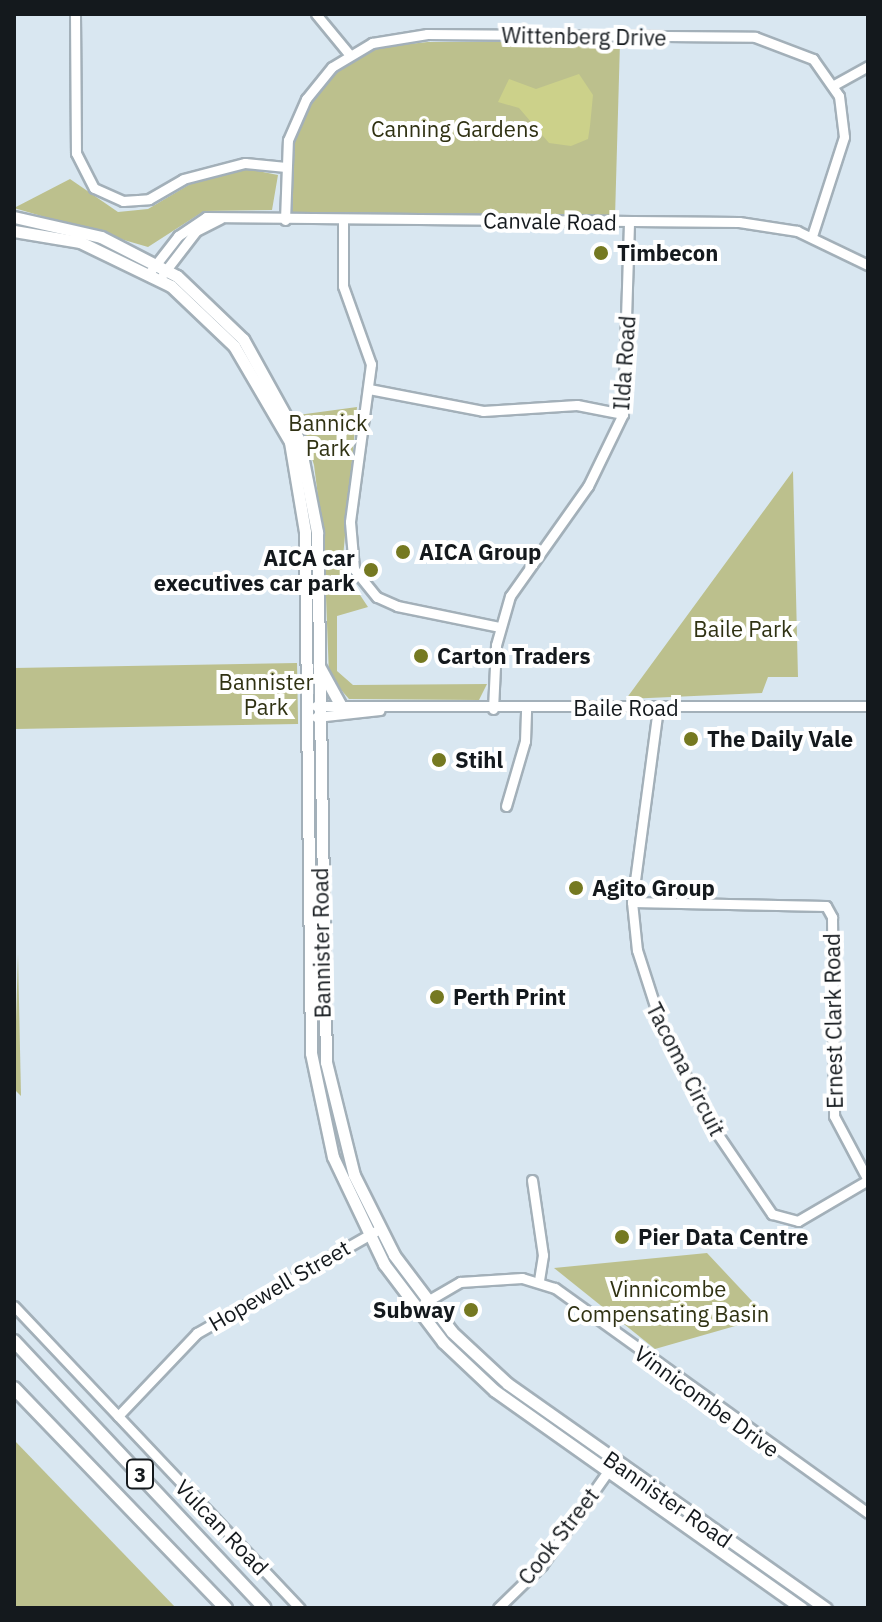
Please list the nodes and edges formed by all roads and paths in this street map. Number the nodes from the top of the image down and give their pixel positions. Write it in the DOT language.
graph roads {
  1 [pos="75,14"];
  2 [pos="316,14"];
  3 [pos="349,54"];
  4 [pos="868,66"];
  5 [pos="834,85"];
  6 [pos="286,167"];
  7 [pos="14,217"];
  8 [pos="343,219"];
  9 [pos="285,220"];
  10 [pos="629,221"];
  11 [pos="14,231"];
  12 [pos="812,236"];
  13 [pos="868,265"];
  14 [pos="158,270"];
  15 [pos="369,389"];
  16 [pos="623,414"];
  17 [pos="499,627"];
  18 [pos="316,662"];
  19 [pos="341,706"];
  20 [pos="868,706"];
  21 [pos="526,708"];
  22 [pos="658,708"];
  23 [pos="383,709"];
  24 [pos="493,709"];
  25 [pos="313,712"];
  26 [pos="506,806"];
  27 [pos="632,902"];
  28 [pos="532,1180"];
  29 [pos="868,1180"];
  30 [pos="379,1229"];
  31 [pos="367,1235"];
  32 [pos="539,1280"];
  33 [pos="426,1301"];
  34 [pos="14,1306"];
  35 [pos="415,1309"];
  36 [pos="14,1341"];
  37 [pos="14,1388"];
  38 [pos="118,1416"];
  39 [pos="615,1461"];
  40 [pos="607,1472"];
  41 [pos="868,1513"];
  42 [pos="226,1608"];
  43 [pos="265,1608"];
  44 [pos="300,1608"];
  45 [pos="498,1608"];
  46 [pos="802,1608"];
  47 [pos="826,1608"];
  1 -- 6 [label="street"];
  2 -- 3 [label="street"];
  3 -- 5 [label="street, Wittenberg Drive"];
  3 -- 6 [label="street, Wittenberg Drive"];
  4 -- 5 [label="street"];
  5 -- 12 [label="street"];
  6 -- 9 [label="street, Wittenberg Drive"];
  7 -- 14 [label="main road, Bannister Road"];
  8 -- 9 [label="street, Canvale Road"];
  8 -- 10 [label="street, Canvale Road"];
  8 -- 15 [label="street"];
  9 -- 14 [label="street, Canvale Road"];
  10 -- 12 [label="street, Canvale Road"];
  10 -- 16 [label="street, Ilda Road"];
  11 -- 14 [label="main road, Bannister Road"];
  12 -- 13 [label="street, Canvale Road"];
  14 -- 18 [label="main road, Bannister Road"];
  14 -- 25 [label="main road, Bannister Road"];
  15 -- 16 [label="street"];
  15 -- 17 [label="street"];
  16 -- 17 [label="street, Ilda Road"];
  17 -- 24 [label="street, Ilda Road"];
  18 -- 19 [label="main road"];
  18 -- 25 [label="main road, Bannister Road"];
  19 -- 23 [label="street, Baile Road"];
  19 -- 25 [label="street, Baile Road"];
  20 -- 22 [label="street, Baile Road"];
  21 -- 22 [label="street, Baile Road"];
  21 -- 24 [label="street, Baile Road"];
  21 -- 26 [label="street"];
  22 -- 27 [label="street, Tacoma Circuit"];
  23 -- 24 [label="street, Baile Road"];
  23 -- 25 [label="street, Baile Road"];
  25 -- 30 [label="main road, Bannister Road"];
  25 -- 31 [label="main road, Bannister Road"];
  27 -- 29 [label="street, Tacoma Circuit"];
  27 -- 29 [label="street, Ernest Clark Road"];
  28 -- 32 [label="street"];
  30 -- 31 [label="street, Hopewell Street"];
  30 -- 33 [label="main road, Bannister Road"];
  31 -- 35 [label="main road, Bannister Road"];
  31 -- 38 [label="street, Hopewell Street"];
  32 -- 33 [label="street"];
  32 -- 41 [label="street, Vinnicombe Drive"];
  33 -- 35 [label="street"];
  33 -- 39 [label="main road, Bannister Road"];
  34 -- 38 [label="street, Vulcan Road"];
  35 -- 40 [label="main road, Bannister Road"];
  36 -- 43 [label="highway, 3"];
  37 -- 42 [label="highway, 3"];
  38 -- 44 [label="street, Vulcan Road"];
  39 -- 40 [label="street, Cook Street"];
  39 -- 47 [label="main road, Bannister Road"];
  40 -- 45 [label="street, Cook Street"];
  40 -- 46 [label="main road, Bannister Road"];
}
